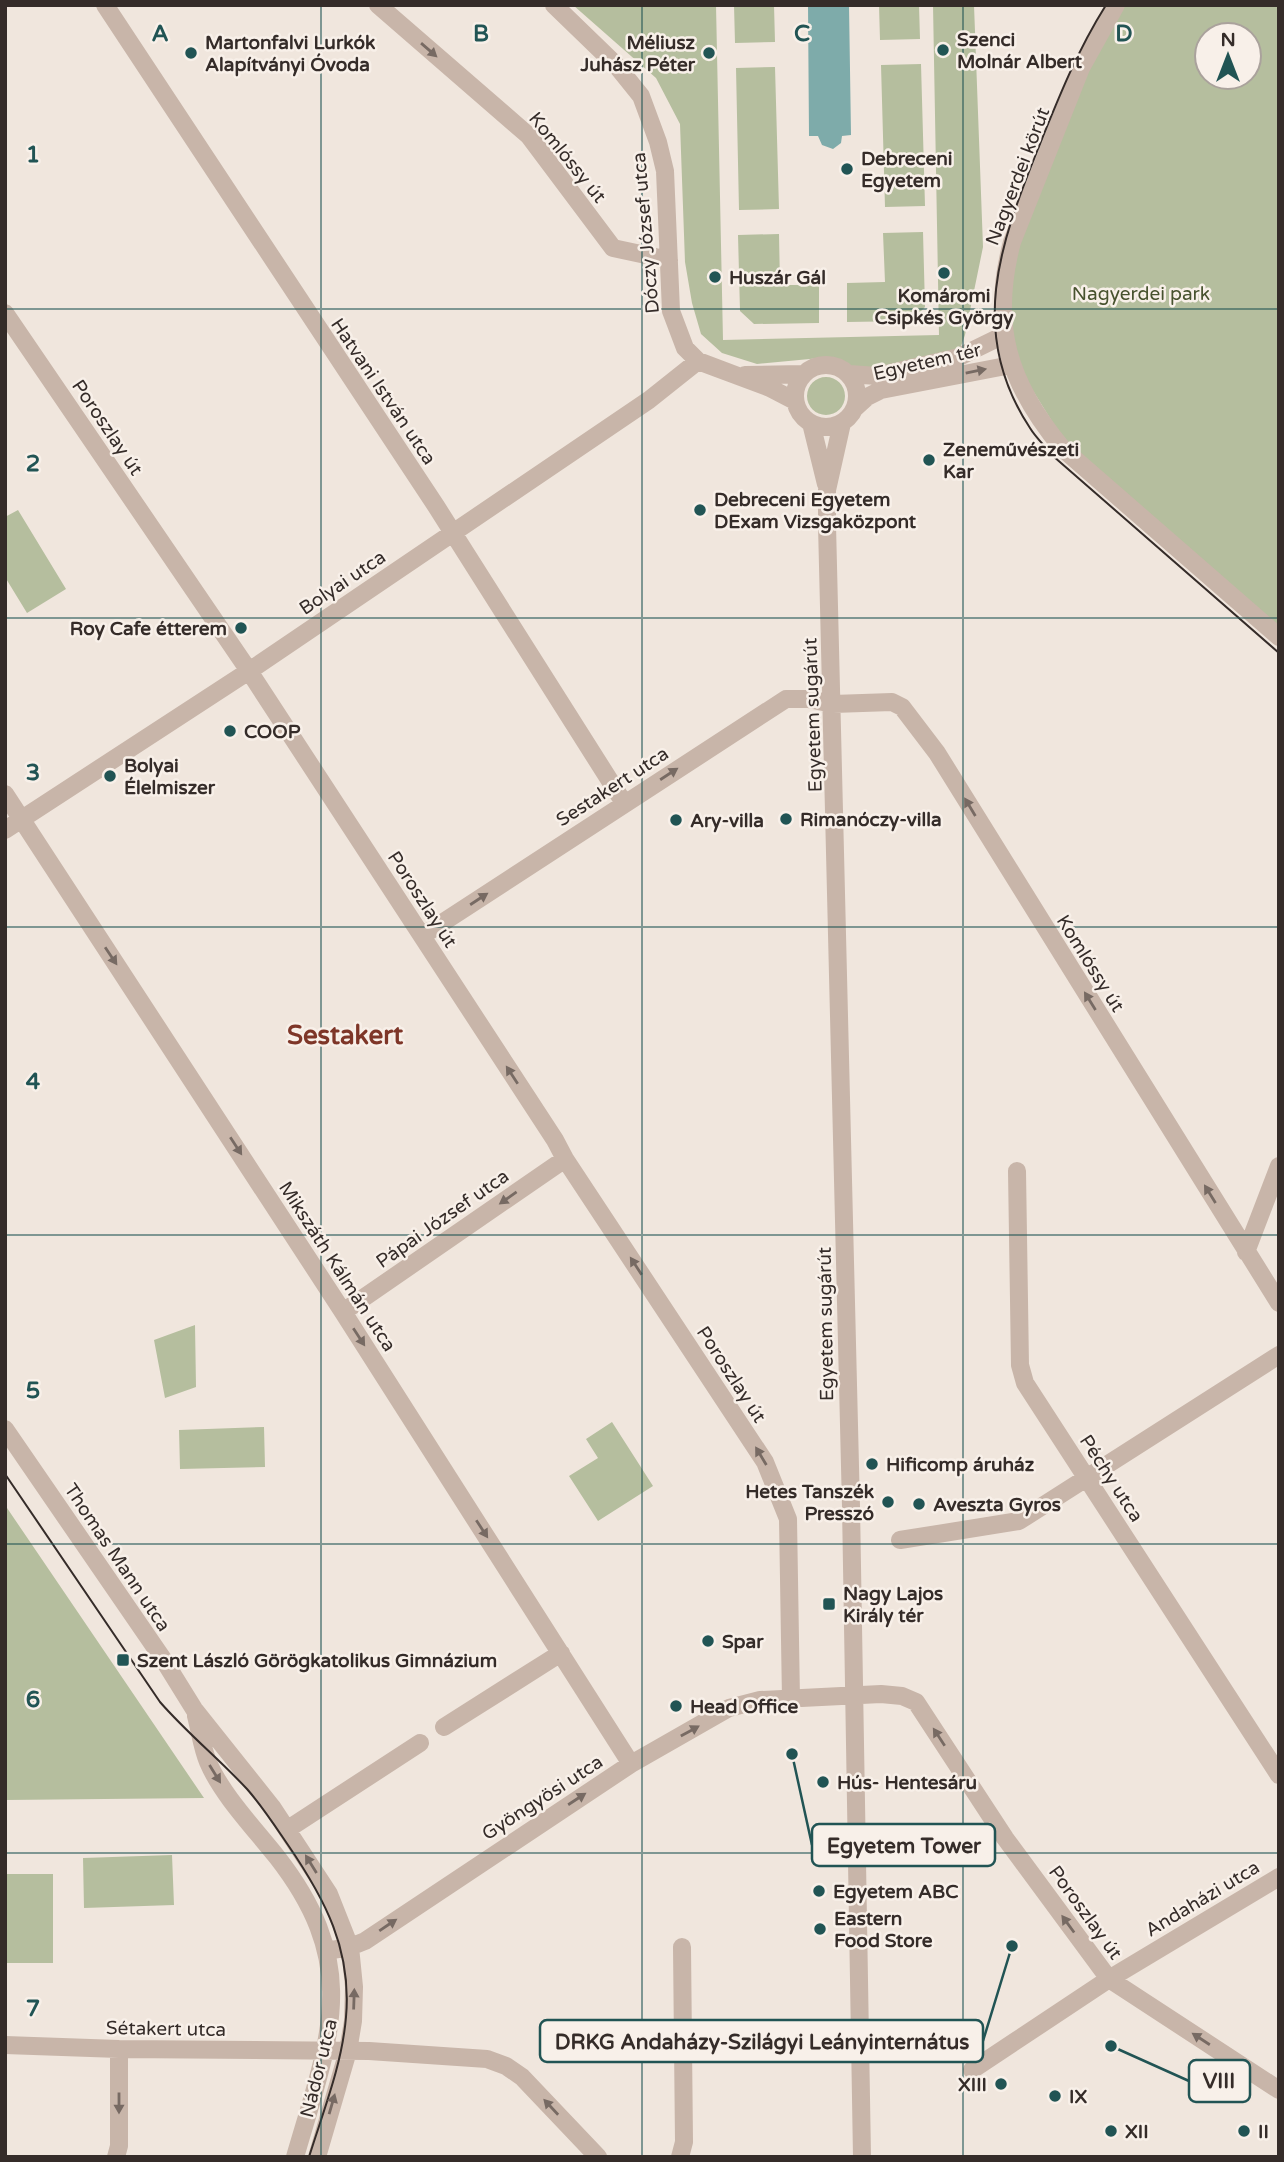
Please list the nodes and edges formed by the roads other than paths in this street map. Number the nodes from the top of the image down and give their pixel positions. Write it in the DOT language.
graph roads {
  1 [pos="105,5"];
  2 [pos="378,5"];
  3 [pos="554,5"];
  4 [pos="1116,5"];
  5 [pos="669,260"];
  6 [pos="5,313"];
  7 [pos="1004,335"];
  8 [pos="698,361"];
  9 [pos="1011,365"];
  10 [pos="803,374"];
  11 [pos="849,374"];
  12 [pos="738,375"];
  13 [pos="795,401"];
  14 [pos="856,407"];
  15 [pos="811,423"];
  16 [pos="842,423"];
  17 [pos="827,490"];
  18 [pos="453,532"];
  19 [pos="1279,637"];
  20 [pos="249,671"];
  21 [pos="833,704"];
  22 [pos="5,794"];
  23 [pos="624,803"];
  24 [pos="22,819"];
  25 [pos="5,830"];
  26 [pos="422,936"];
  27 [pos="565,1159"];
  28 [pos="1279,1166"];
  29 [pos="1017,1171"];
  30 [pos="1246,1251"];
  31 [pos="1279,1303"];
  32 [pos="343,1312"];
  33 [pos="1279,1355"];
  34 [pos="5,1429"];
  35 [pos="1087,1478"];
  36 [pos="900,1540"];
  37 [pos="561,1653"];
  38 [pos="852,1697"];
  39 [pos="790,1699"];
  40 [pos="194,1709"];
  41 [pos="444,1727"];
  42 [pos="420,1743"];
  43 [pos="631,1764"];
  44 [pos="1279,1776"];
  45 [pos="288,1829"];
  46 [pos="1279,1877"];
  47 [pos="350,1947"];
  48 [pos="682,1947"];
  49 [pos="326,1951"];
  50 [pos="1109,1979"];
  51 [pos="5,2045"];
  52 [pos="119,2049"];
  53 [pos="326,2051"];
  54 [pos="348,2051"];
  55 [pos="972,2070"];
  56 [pos="1279,2090"];
  57 [pos="116,2157"];
  58 [pos="295,2157"];
  59 [pos="317,2157"];
  60 [pos="598,2157"];
  61 [pos="680,2157"];
  62 [pos="862,2157"];
  1 -- 18 [label="street, Hatvani István utca"];
  2 -- 5 [label="street, Komlóssy út, one-way"];
  3 -- 5 [label="street, Dóczy József utca"];
  4 -- 7 [label="street, Nagyerdei körút"];
  5 -- 8 [label="street, Dóczy József utca"];
  6 -- 20 [label="street, Poroszlay út"];
  7 -- 9 [label="street, Nagyerdei körút"];
  7 -- 11 [label="street, Egyetem tér"];
  8 -- 12 [label="street"];
  8 -- 18 [label="street, Bolyai utca"];
  14 -- 9 [label="street, Egyetem tér, one-way"];
  9 -- 19 [label="street, Nagyerdei körút"];
  10 -- 11 [label="street"];
  10 -- 12 [label="street"];
  10 -- 13 [label="street"];
  11 -- 14 [label="street"];
  12 -- 13 [label="street"];
  13 -- 15 [label="street"];
  14 -- 16 [label="street"];
  15 -- 16 [label="street"];
  15 -- 17 [label="street, Egyetem sugárút"];
  16 -- 17 [label="street, Egyetem sugárút"];
  17 -- 21 [label="street, Egyetem sugárút"];
  18 -- 20 [label="street, Bolyai utca"];
  18 -- 23 [label="street, Hatvani István utca"];
  20 -- 24 [label="street, Bolyai utca"];
  20 -- 26 [label="street, Poroszlay út"];
  23 -- 21 [label="street, Sestakert utca, one-way"];
  30 -- 21 [label="street, Komlóssy út, one-way"];
  21 -- 38 [label="street, Egyetem sugárút"];
  22 -- 24 [label="street, Mikszáth Kálmán utca"];
  26 -- 23 [label="street, Sestakert utca, one-way"];
  24 -- 25 [label="street, Bolyai utca"];
  24 -- 32 [label="street, Mikszáth Kálmán utca, one-way"];
  27 -- 26 [label="street, Poroszlay út, one-way"];
  27 -- 32 [label="street, Pápai József utca, one-way"];
  39 -- 27 [label="street, Poroszlay út, one-way"];
  28 -- 30 [label="street"];
  29 -- 35 [label="street, Péchy utca"];
  30 -- 31 [label="street, Komlóssy út"];
  32 -- 37 [label="street, Mikszáth Kálmán utca, one-way"];
  33 -- 35 [label="street"];
  34 -- 40 [label="street, Thomas Mann utca"];
  35 -- 36 [label="street"];
  35 -- 44 [label="street, Péchy utca"];
  37 -- 41 [label="street"];
  37 -- 43 [label="street, Mikszáth Kálmán utca"];
  38 -- 39 [label="street"];
  50 -- 38 [label="street, Poroszlay út, one-way"];
  38 -- 62 [label="street, Egyetem sugárút"];
  43 -- 39 [label="street, Gyöngyösi utca, one-way"];
  40 -- 45 [label="street, Thomas Mann utca"];
  40 -- 49 [label="street, Thomas Mann utca, one-way"];
  42 -- 45 [label="street"];
  47 -- 43 [label="street, Gyöngyösi utca, one-way"];
  47 -- 45 [label="street, Thomas Mann utca, one-way"];
  46 -- 50 [label="street, Andaházi utca"];
  47 -- 49 [label="street, Gyöngyösi utca"];
  54 -- 47 [label="street, Nádor utca, one-way"];
  48 -- 61 [label="street"];
  49 -- 53 [label="street, Nádor utca"];
  50 -- 55 [label="street, Andaházi utca"];
  56 -- 50 [label="street, Poroszlay út, one-way"];
  51 -- 52 [label="street, Sétakert utca"];
  52 -- 53 [label="street, Sétakert utca"];
  52 -- 57 [label="street, one-way"];
  53 -- 54 [label="street"];
  53 -- 58 [label="street, Nádor utca"];
  59 -- 54 [label="street, Nádor utca, one-way"];
  60 -- 54 [label="street, one-way"];
}
